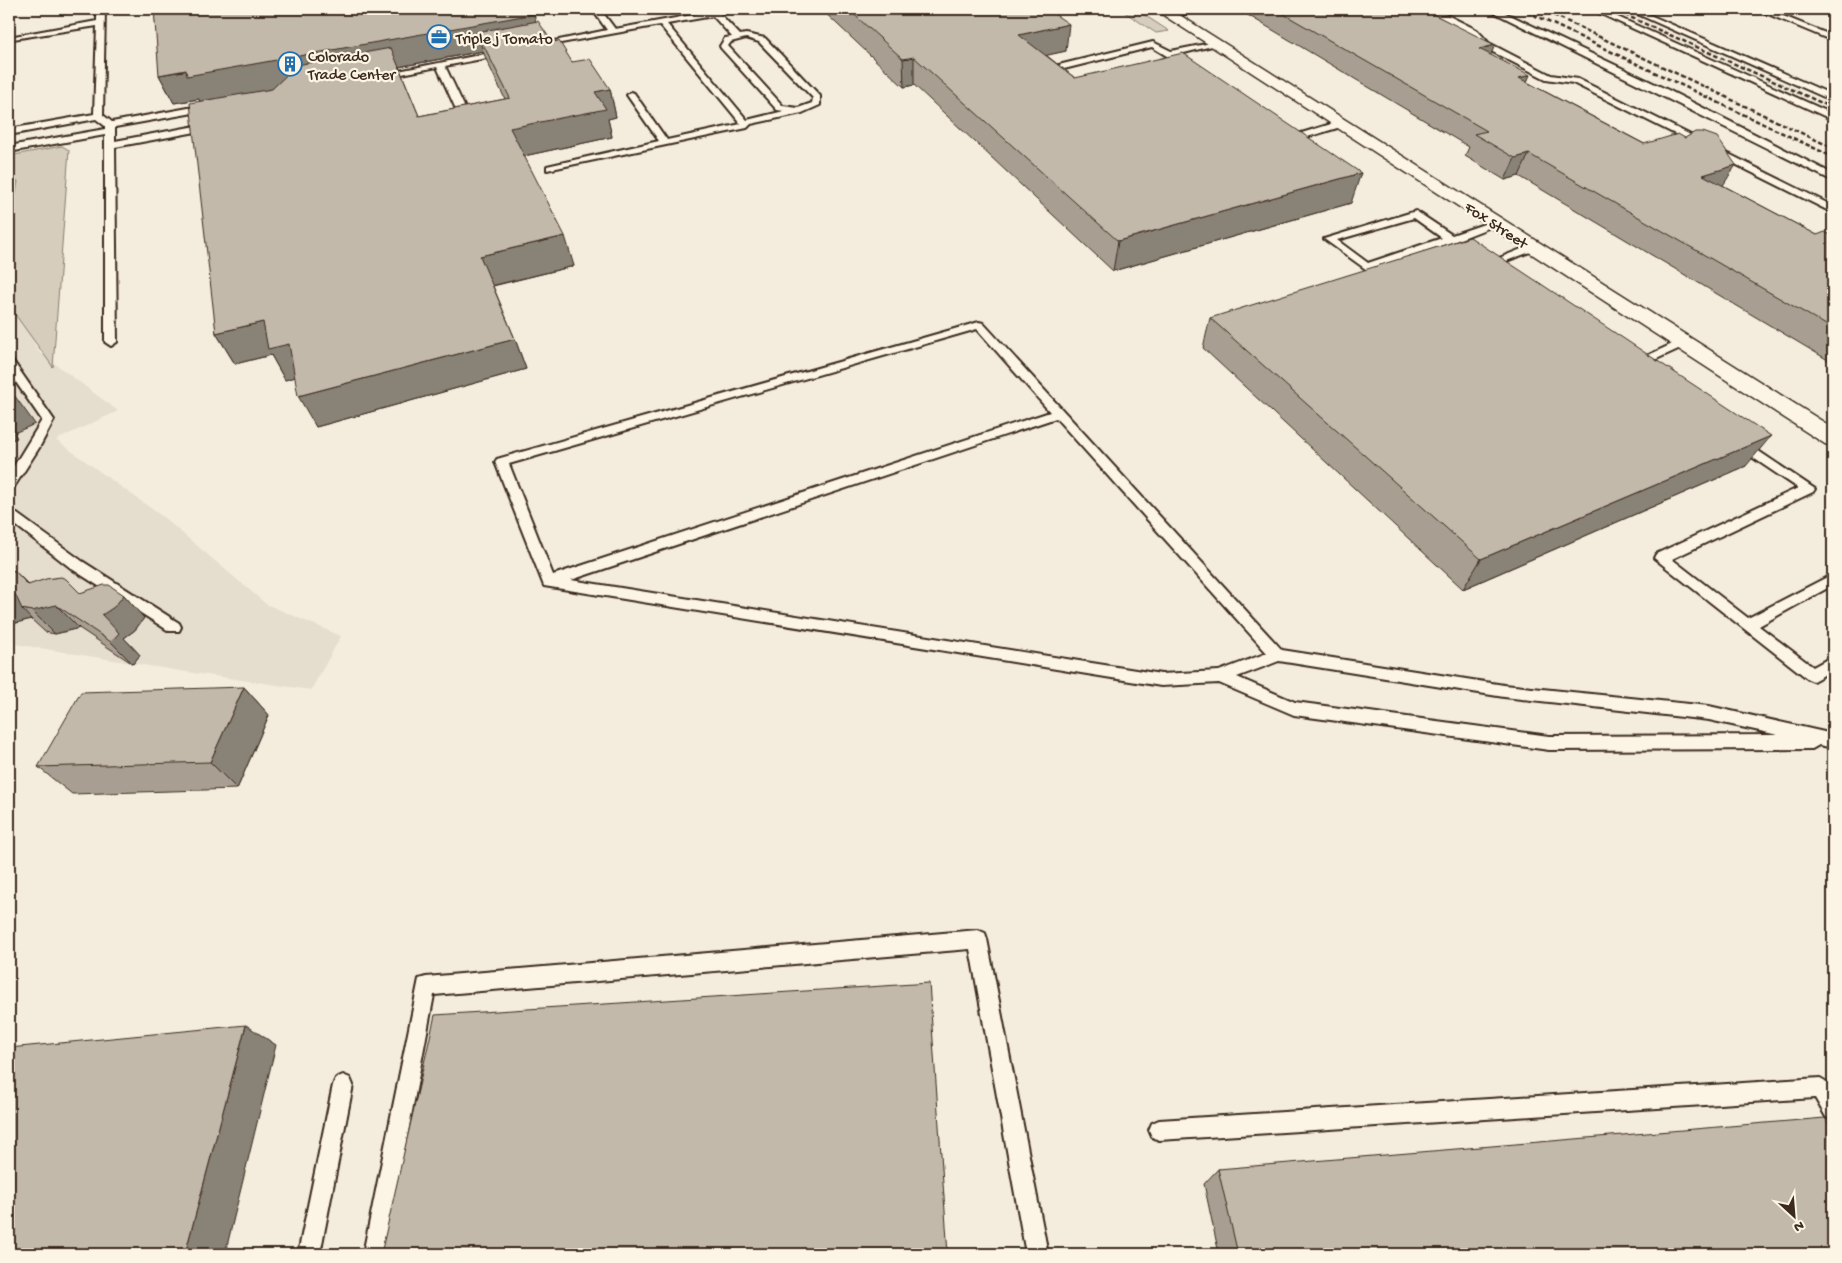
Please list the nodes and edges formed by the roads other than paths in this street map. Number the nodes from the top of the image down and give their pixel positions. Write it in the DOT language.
graph roads {
  1 [pos="101,9"];
  2 [pos="596,9"];
  3 [pos="736,9"];
  4 [pos="1202,9"];
  5 [pos="1429,9"];
  6 [pos="1491,9"];
  7 [pos="1594,9"];
  8 [pos="1630,9"];
  9 [pos="1760,9"];
  10 [pos="1166,12"];
  11 [pos="715,13"];
  12 [pos="101,23"];
  13 [pos="662,23"];
  14 [pos="613,32"];
  15 [pos="13,37"];
  16 [pos="737,37"];
  17 [pos="1833,39"];
  18 [pos="1216,44"];
  19 [pos="526,48"];
  20 [pos="517,50"];
  21 [pos="1170,54"];
  22 [pos="440,64"];
  23 [pos="1175,66"];
  24 [pos="372,76"];
  25 [pos="1055,80"];
  26 [pos="631,96"];
  27 [pos="1833,98"];
  28 [pos="219,105"];
  29 [pos="806,110"];
  30 [pos="98,116"];
  31 [pos="1833,117"];
  32 [pos="63,122"];
  33 [pos="745,123"];
  34 [pos="1341,124"];
  35 [pos="217,125"];
  36 [pos="1278,127"];
  37 [pos="110,128"];
  38 [pos="470,131"];
  39 [pos="9,132"];
  40 [pos="9,138"];
  41 [pos="665,143"];
  42 [pos="110,145"];
  43 [pos="9,150"];
  44 [pos="550,168"];
  45 [pos="1833,178"];
  46 [pos="1833,210"];
  47 [pos="1496,224"];
  48 [pos="1452,238"];
  49 [pos="1534,247"];
  50 [pos="1500,277"];
  51 [pos="112,342"];
  52 [pos="1683,343"];
  53 [pos="9,364"];
  54 [pos="1646,378"];
  55 [pos="1059,413"];
  56 [pos="1727,434"];
  57 [pos="1833,439"];
  58 [pos="9,484"];
  59 [pos="9,513"];
  60 [pos="1833,579"];
  61 [pos="548,582"];
  62 [pos="1747,625"];
  63 [pos="174,627"];
  64 [pos="1278,655"];
  65 [pos="1833,662"];
  66 [pos="1220,677"];
  67 [pos="1833,741"];
  68 [pos="343,1085"];
  69 [pos="1833,1110"];
  70 [pos="1159,1130"];
  71 [pos="309,1254"];
  72 [pos="374,1254"];
  73 [pos="1037,1254"];
  1 -- 12 [label="lane"];
  2 -- 14 [label="lane"];
  3 -- 11 [label="lane"];
  4 -- 10 [label="lane"];
  5 -- 46 [label="lane"];
  6 -- 45 [label="lane"];
  7 -- 31 [label="lane"];
  8 -- 27 [label="lane"];
  9 -- 17 [label="lane"];
  10 -- 18 [label="street, Fox Street"];
  11 -- 13 [label="lane"];
  11 -- 16 [label="lane"];
  12 -- 15 [label="lane"];
  12 -- 30 [label="lane"];
  13 -- 14 [label="lane"];
  13 -- 33 [label="lane"];
  14 -- 19 [label="lane"];
  16 -- 29 [label="lane"];
  16 -- 29 [label="lane"];
  18 -- 21 [label="lane"];
  18 -- 34 [label="street, Fox Street"];
  20 -- 22 [label="lane"];
  21 -- 23 [label="lane"];
  21 -- 25 [label="lane"];
  22 -- 24 [label="lane"];
  22 -- 38 [label="lane"];
  26 -- 41 [label="lane"];
  28 -- 37 [label="lane"];
  29 -- 33 [label="lane"];
  30 -- 32 [label="lane"];
  30 -- 37 [label="lane"];
  32 -- 39 [label="lane"];
  32 -- 40 [label="lane"];
  33 -- 41 [label="lane"];
  34 -- 36 [label="lane"];
  34 -- 47 [label="street, Fox Street"];
  35 -- 42 [label="lane"];
  37 -- 42 [label="lane"];
  37 -- 43 [label="lane"];
  41 -- 44 [label="lane"];
  42 -- 51 [label="lane"];
  47 -- 48 [label="lane"];
  47 -- 49 [label="street, Fox Street"];
  48 -- 48 [label="lane"];
  49 -- 50 [label="lane"];
  49 -- 52 [label="street, Fox Street"];
  52 -- 54 [label="lane"];
  52 -- 57 [label="street, Fox Street"];
  53 -- 58 [label="lane"];
  55 -- 61 [label="lane"];
  55 -- 61 [label="lane"];
  55 -- 64 [label="lane"];
  56 -- 62 [label="lane"];
  59 -- 63 [label="lane"];
  60 -- 62 [label="lane"];
  61 -- 66 [label="lane"];
  62 -- 65 [label="lane"];
  64 -- 66 [label="lane"];
  64 -- 67 [label="lane"];
  66 -- 67 [label="lane"];
  68 -- 71 [label="lane"];
  69 -- 70 [label="lane"];
  72 -- 73 [label="lane"];
}
